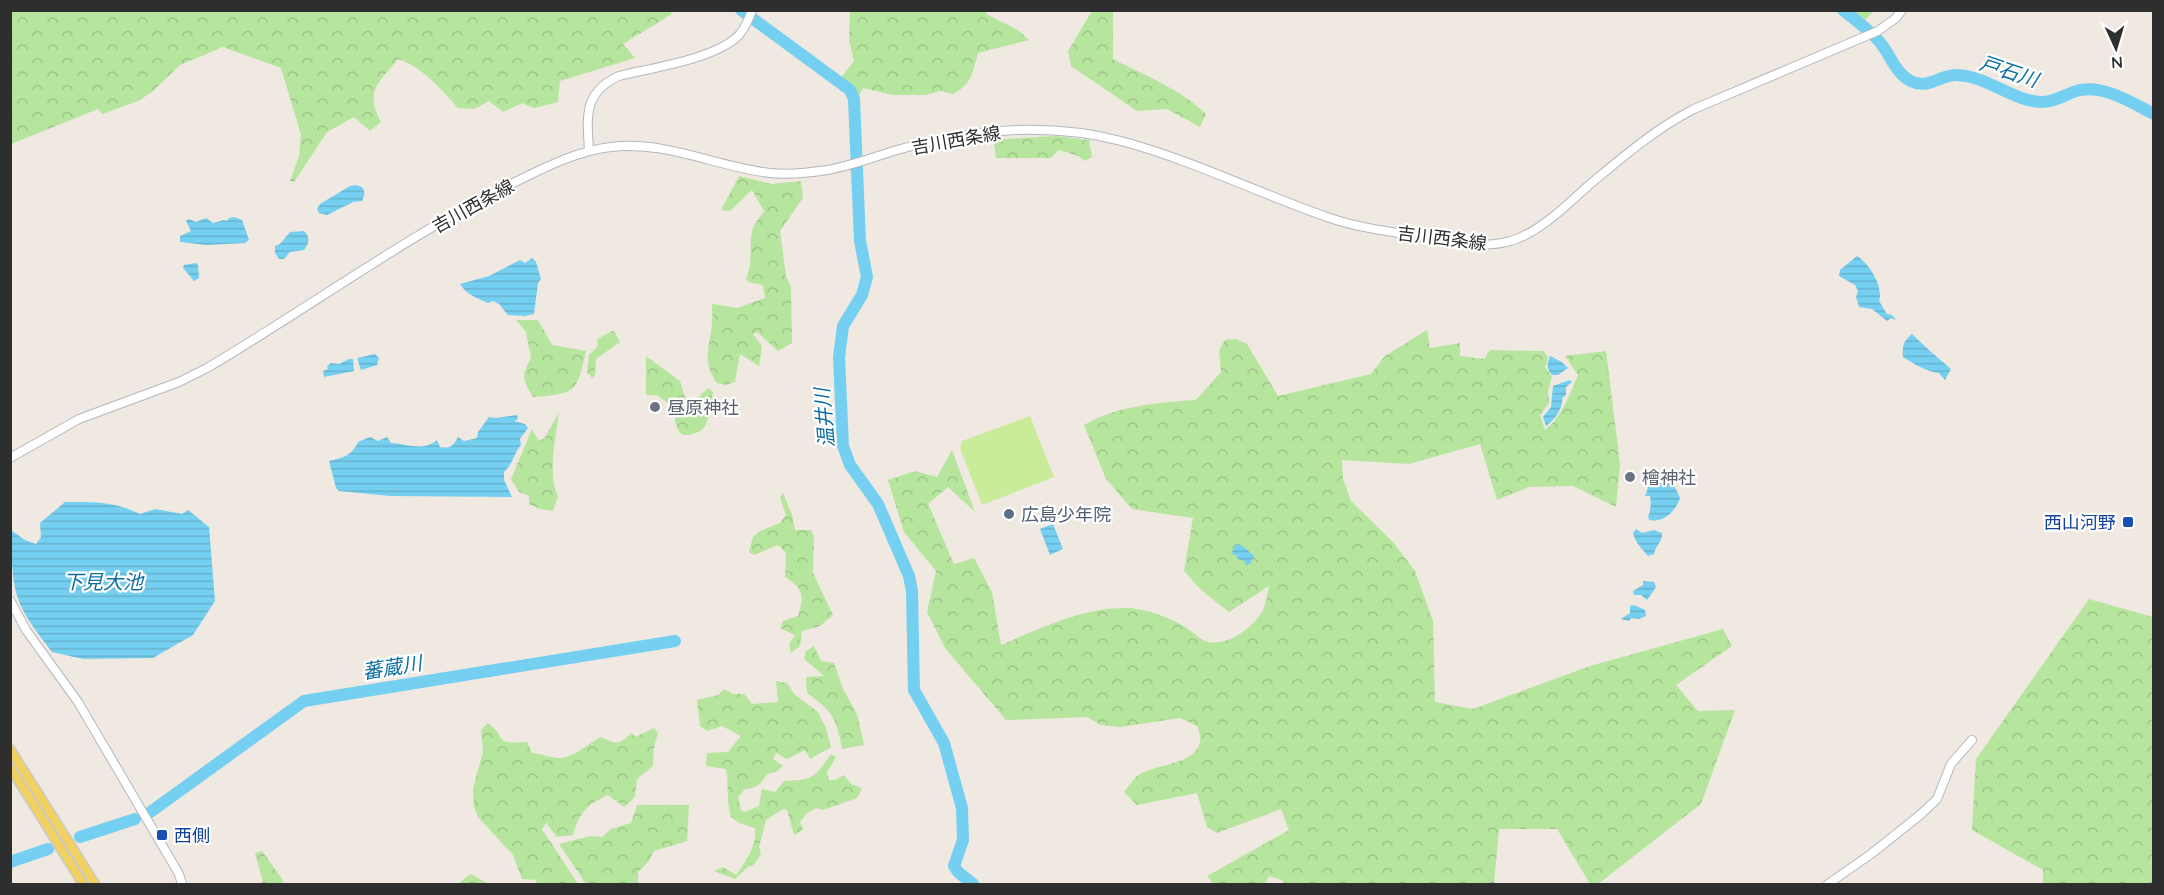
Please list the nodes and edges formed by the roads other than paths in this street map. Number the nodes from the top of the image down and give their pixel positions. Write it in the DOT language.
graph roads {
  1 [pos="1902,10"];
  2 [pos="752,11"];
  3 [pos="589,151"];
  4 [pos="10,458"];
  5 [pos="10,600"];
  6 [pos="1972,740"];
  7 [pos="10,749"];
  8 [pos="10,767"];
  9 [pos="83,885"];
  10 [pos="95,885"];
  11 [pos="182,885"];
  12 [pos="1828,885"];
  1 -- 3 [label="main road, 吉川西条線"];
  2 -- 3 [label="main road"];
  3 -- 4 [label="main road, 吉川西条線"];
  5 -- 11 [label="main road"];
  6 -- 12 [label="main road"];
  7 -- 10 [label="main road"];
  8 -- 9 [label="main road"];
}
